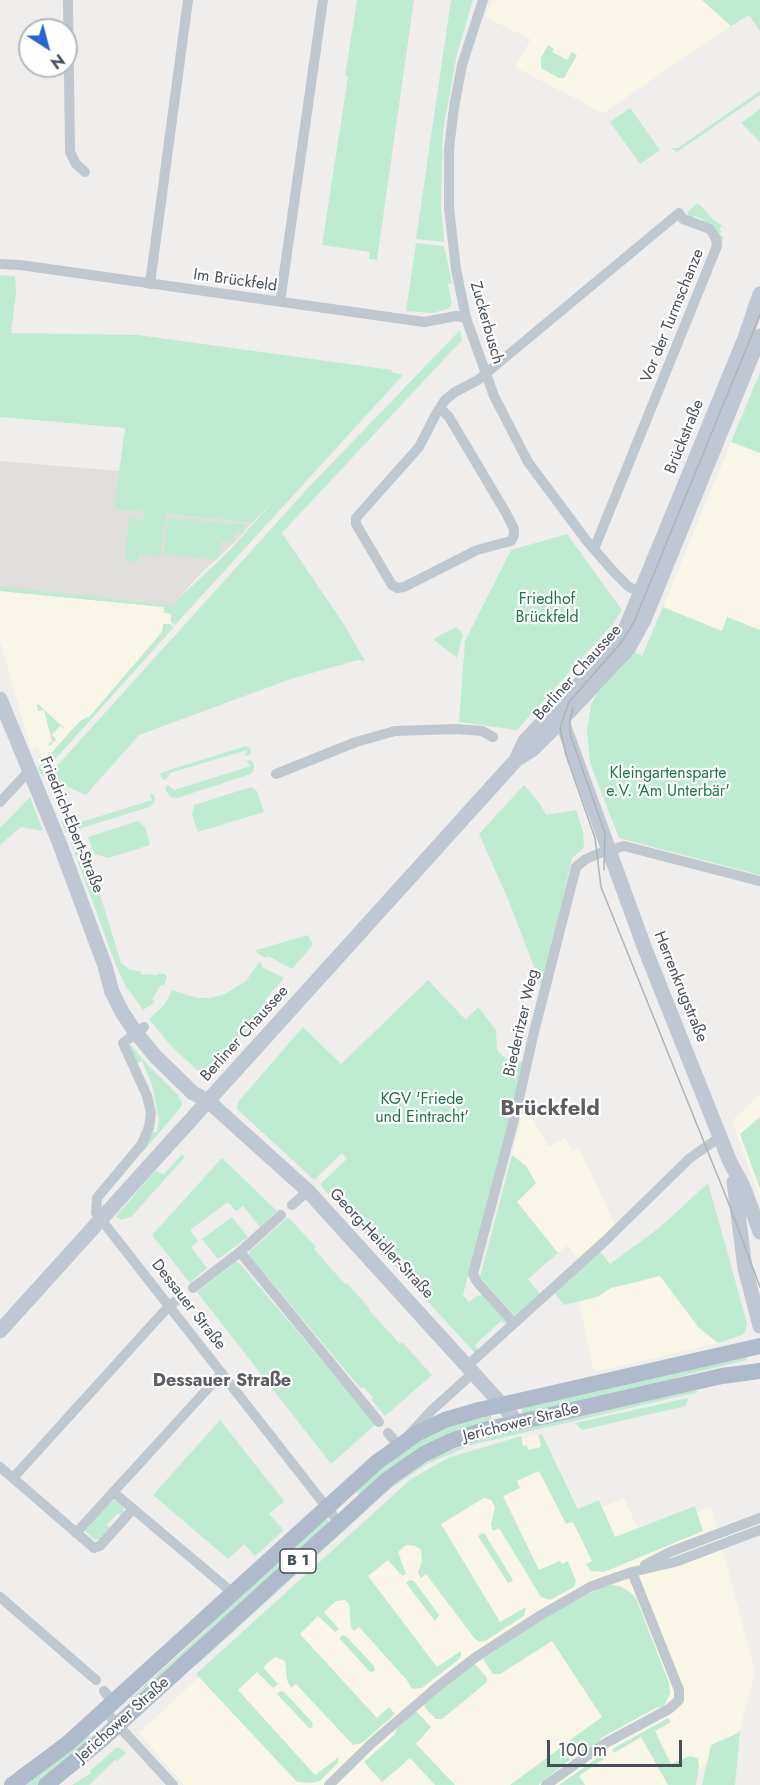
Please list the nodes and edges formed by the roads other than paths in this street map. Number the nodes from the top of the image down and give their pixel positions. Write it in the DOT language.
graph roads {
  1 [pos="68,0"];
  2 [pos="188,0"];
  3 [pos="323,0"];
  4 [pos="483,0"];
  5 [pos="85,171"];
  6 [pos="0,264"];
  7 [pos="150,284"];
  8 [pos="760,294"];
  9 [pos="280,302"];
  10 [pos="466,318"];
  11 [pos="760,336"];
  12 [pos="485,375"];
  13 [pos="440,408"];
  14 [pos="594,549"];
  15 [pos="647,595"];
  16 [pos="0,699"];
  17 [pos="559,715"];
  18 [pos="493,737"];
  19 [pos="30,770"];
  20 [pos="276,774"];
  21 [pos="0,802"];
  22 [pos="608,850"];
  23 [pos="759,881"];
  24 [pos="140,1030"];
  25 [pos="208,1101"];
  26 [pos="720,1137"];
  27 [pos="730,1162"];
  28 [pos="308,1191"];
  29 [pos="292,1205"];
  30 [pos="281,1215"];
  31 [pos="101,1219"];
  32 [pos="760,1232"];
  33 [pos="240,1252"];
  34 [pos="193,1288"];
  35 [pos="180,1297"];
  36 [pos="169,1306"];
  37 [pos="514,1323"];
  38 [pos="760,1326"];
  39 [pos="0,1331"];
  40 [pos="760,1346"];
  41 [pos="470,1370"];
  42 [pos="760,1371"];
  43 [pos="222,1373"];
  44 [pos="500,1405"];
  45 [pos="378,1422"];
  46 [pos="515,1423"];
  47 [pos="388,1433"];
  48 [pos="399,1446"];
  49 [pos="0,1467"];
  50 [pos="13,1478"];
  51 [pos="113,1492"];
  52 [pos="327,1508"];
  53 [pos="133,1509"];
  54 [pos="760,1518"];
  55 [pos="339,1523"];
  56 [pos="760,1530"];
  57 [pos="76,1533"];
  58 [pos="632,1572"];
  59 [pos="233,1593"];
  60 [pos="0,1597"];
  61 [pos="96,1680"];
  62 [pos="107,1701"];
  63 [pos="118,1725"];
  64 [pos="12,1785"];
  65 [pos="46,1785"];
  66 [pos="173,1785"];
  67 [pos="329,1785"];
  68 [pos="546,1785"];
  1 -- 5 [label="street"];
  2 -- 7 [label="street"];
  3 -- 9 [label="street"];
  4 -- 10 [label="street, Zuckerbusch"];
  6 -- 7 [label="street, Im Brückfeld"];
  7 -- 9 [label="street, Im Brückfeld"];
  8 -- 15 [label="street, Brückstraße"];
  9 -- 10 [label="street, Im Brückfeld"];
  10 -- 12 [label="street, Zuckerbusch"];
  11 -- 15 [label="street, Brückstraße"];
  12 -- 13 [label="street"];
  12 -- 14 [label="street, Zuckerbusch"];
  12 -- 14 [label="street, Vor der Turmschanze"];
  13 -- 13 [label="street"];
  14 -- 15 [label="street, Zuckerbusch"];
  15 -- 17 [label="street, Berliner Chaussee"];
  16 -- 19 [label="street, Friedrich-Ebert-Straße"];
  17 -- 22 [label="street, Herrenkrugstraße"];
  17 -- 25 [label="street, Berliner Chaussee"];
  18 -- 20 [label="street"];
  19 -- 21 [label="street"];
  19 -- 24 [label="street, Friedrich-Ebert-Straße"];
  22 -- 23 [label="street"];
  22 -- 26 [label="street, Herrenkrugstraße"];
  22 -- 37 [label="street, Biederitzer Weg"];
  24 -- 25 [label="street, Friedrich-Ebert-Straße"];
  24 -- 31 [label="street"];
  25 -- 28 [label="street, Georg-Heidler-Straße"];
  25 -- 31 [label="street, Berliner Chaussee"];
  26 -- 27 [label="street, Herrenkrugstraße"];
  26 -- 37 [label="street"];
  27 -- 32 [label="street, Herrenkrugstraße"];
  27 -- 38 [label="street, Herrenkrugstraße"];
  28 -- 29 [label="street"];
  28 -- 41 [label="street, Georg-Heidler-Straße"];
  30 -- 33 [label="street"];
  31 -- 36 [label="street, Dessauer Straße"];
  31 -- 39 [label="street, Berliner Chaussee"];
  33 -- 34 [label="street"];
  33 -- 45 [label="street"];
  35 -- 36 [label="street"];
  36 -- 43 [label="street, Dessauer Straße"];
  36 -- 50 [label="street"];
  37 -- 41 [label="street"];
  40 -- 44 [label="main road, Jerichower Straße / B 1"];
  41 -- 44 [label="street, Georg-Heidler-Straße"];
  41 -- 48 [label="street, Jerichower Straße"];
  42 -- 46 [label="main road, Jerichower Straße / B 1"];
  43 -- 51 [label="street"];
  43 -- 52 [label="street, Dessauer Straße"];
  44 -- 46 [label="street, Georg-Heidler-Straße"];
  44 -- 48 [label="main road, Jerichower Straße / B 1"];
  46 -- 55 [label="main road, Jerichower Straße / B 1"];
  47 -- 48 [label="street"];
  48 -- 52 [label="main road, Jerichower Straße / B 1"];
  49 -- 50 [label="street"];
  50 -- 57 [label="street"];
  51 -- 53 [label="street"];
  51 -- 57 [label="street"];
  52 -- 55 [label="street, Dessauer Straße"];
  52 -- 59 [label="main road, Jerichower Straße / B 1"];
  53 -- 57 [label="street"];
  53 -- 59 [label="street"];
  54 -- 58 [label="street"];
  55 -- 63 [label="main road, Jerichower Straße / B 1"];
  56 -- 58 [label="street"];
  58 -- 67 [label="street"];
  58 -- 68 [label="street"];
  59 -- 62 [label="main road, Jerichower Straße / B 1"];
  60 -- 61 [label="street"];
  62 -- 63 [label="street"];
  62 -- 64 [label="main road, Jerichower Straße / B 1"];
  63 -- 65 [label="main road, Jerichower Straße / B 1"];
  63 -- 66 [label="street"];
}
